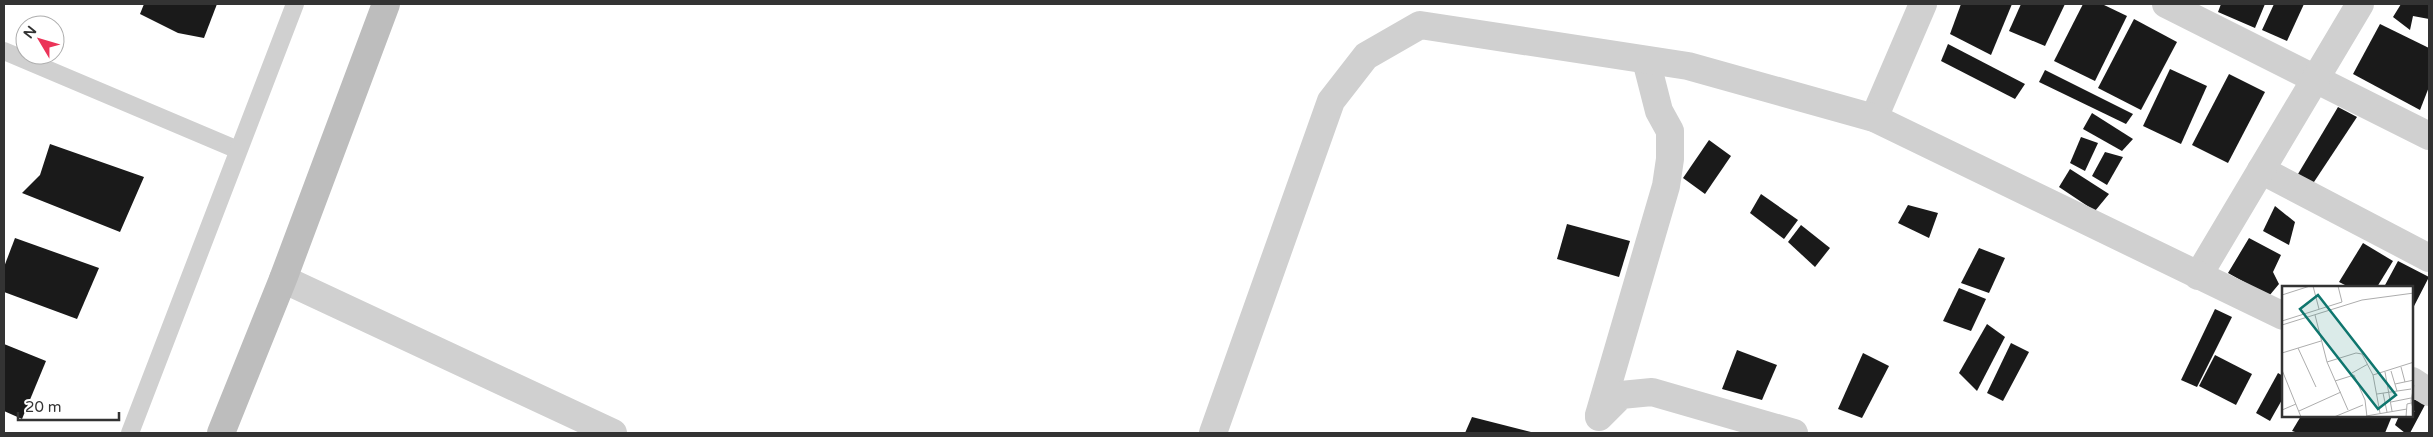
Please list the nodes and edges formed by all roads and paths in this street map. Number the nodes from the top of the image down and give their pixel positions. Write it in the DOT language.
graph roads {
  1 [pos="295,4"];
  2 [pos="386,4"];
  3 [pos="1924,4"];
  4 [pos="2166,4"];
  5 [pos="2360,4"];
  6 [pos="4,51"];
  7 [pos="1646,60"];
  8 [pos="2315,79"];
  9 [pos="1874,118"];
  10 [pos="2429,136"];
  11 [pos="238,150"];
  12 [pos="2261,170"];
  13 [pos="2429,258"];
  14 [pos="2198,276"];
  15 [pos="283,279"];
  16 [pos="2282,316"];
  17 [pos="2413,382"];
  18 [pos="2429,392"];
  19 [pos="1597,424"];
  20 [pos="130,433"];
  21 [pos="220,433"];
  22 [pos="613,433"];
  23 [pos="1213,433"];
  24 [pos="1794,433"];
  1 -- 11 [label="lane"];
  2 -- 15 [label="street"];
  3 -- 9 [label="street"];
  4 -- 8 [label="street"];
  5 -- 8 [label="street"];
  6 -- 11 [label="lane"];
  7 -- 9 [label="street"];
  7 -- 19 [label="street"];
  7 -- 23 [label="street"];
  8 -- 10 [label="street"];
  8 -- 12 [label="street"];
  9 -- 14 [label="street"];
  11 -- 20 [label="lane"];
  12 -- 13 [label="street"];
  12 -- 14 [label="street"];
  14 -- 16 [label="street"];
  15 -- 21 [label="street"];
  15 -- 22 [label="street"];
  17 -- 18 [label="street"];
  19 -- 24 [label="street"];
}
